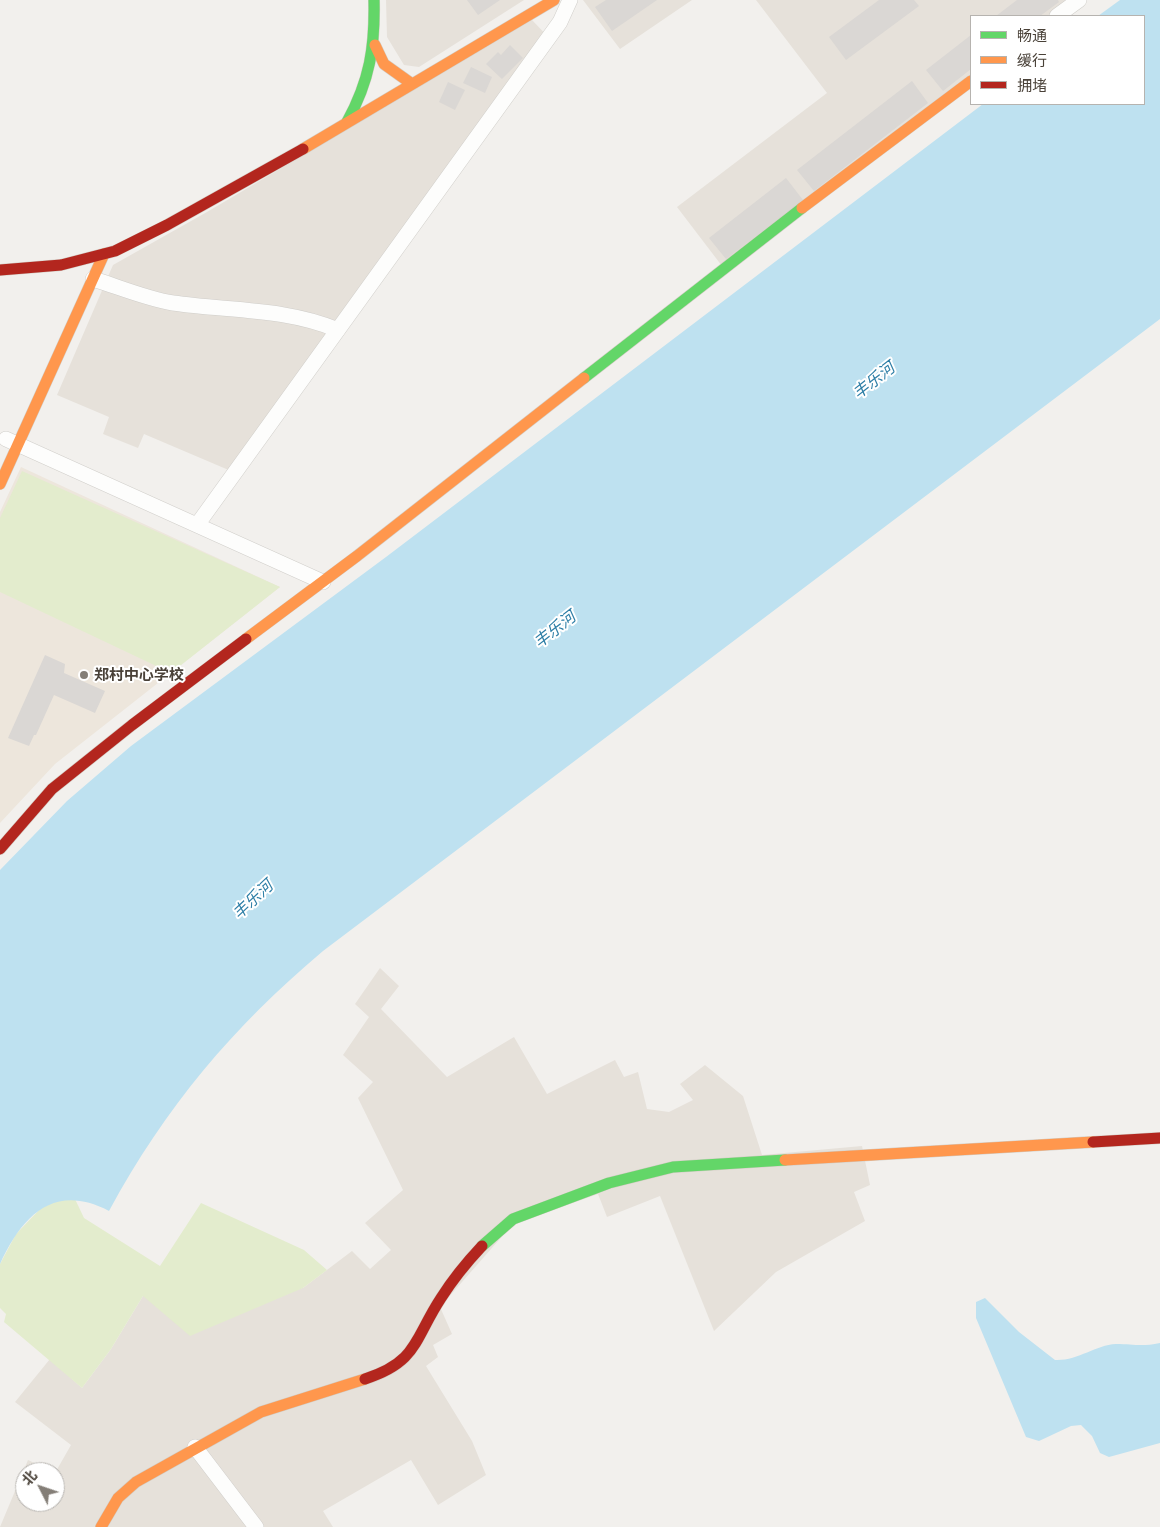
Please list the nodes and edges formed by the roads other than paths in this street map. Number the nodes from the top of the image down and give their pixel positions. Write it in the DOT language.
graph roads {
  1 [pos="374,0"];
  2 [pos="554,0"];
  3 [pos="570,0"];
  4 [pos="1079,0"];
  5 [pos="1058,15"];
  6 [pos="375,45"];
  7 [pos="970,82"];
  8 [pos="412,84"];
  9 [pos="346,123"];
  10 [pos="104,254"];
  11 [pos="88,269"];
  12 [pos="0,270"];
  13 [pos="338,330"];
  14 [pos="9,441"];
  15 [pos="0,484"];
  16 [pos="197,525"];
  17 [pos="322,582"];
  18 [pos="0,849"];
  19 [pos="1160,1138"];
  20 [pos="196,1447"];
  21 [pos="101,1527"];
  22 [pos="256,1527"];
  1 -- 6 [label="street"];
  2 -- 8 [label="street"];
  3 -- 13 [label="street"];
  4 -- 5 [label="street"];
  6 -- 8 [label="street"];
  6 -- 9 [label="street"];
  7 -- 17 [label="street"];
  8 -- 9 [label="street"];
  9 -- 10 [label="street"];
  10 -- 11 [label="street"];
  10 -- 11 [label="street"];
  11 -- 12 [label="street"];
  11 -- 13 [label="street"];
  11 -- 14 [label="street"];
  13 -- 16 [label="street"];
  14 -- 15 [label="street"];
  14 -- 16 [label="street"];
  16 -- 17 [label="street"];
  17 -- 18 [label="street"];
  19 -- 20 [label="street"];
  20 -- 21 [label="street"];
  20 -- 22 [label="street"];
}
